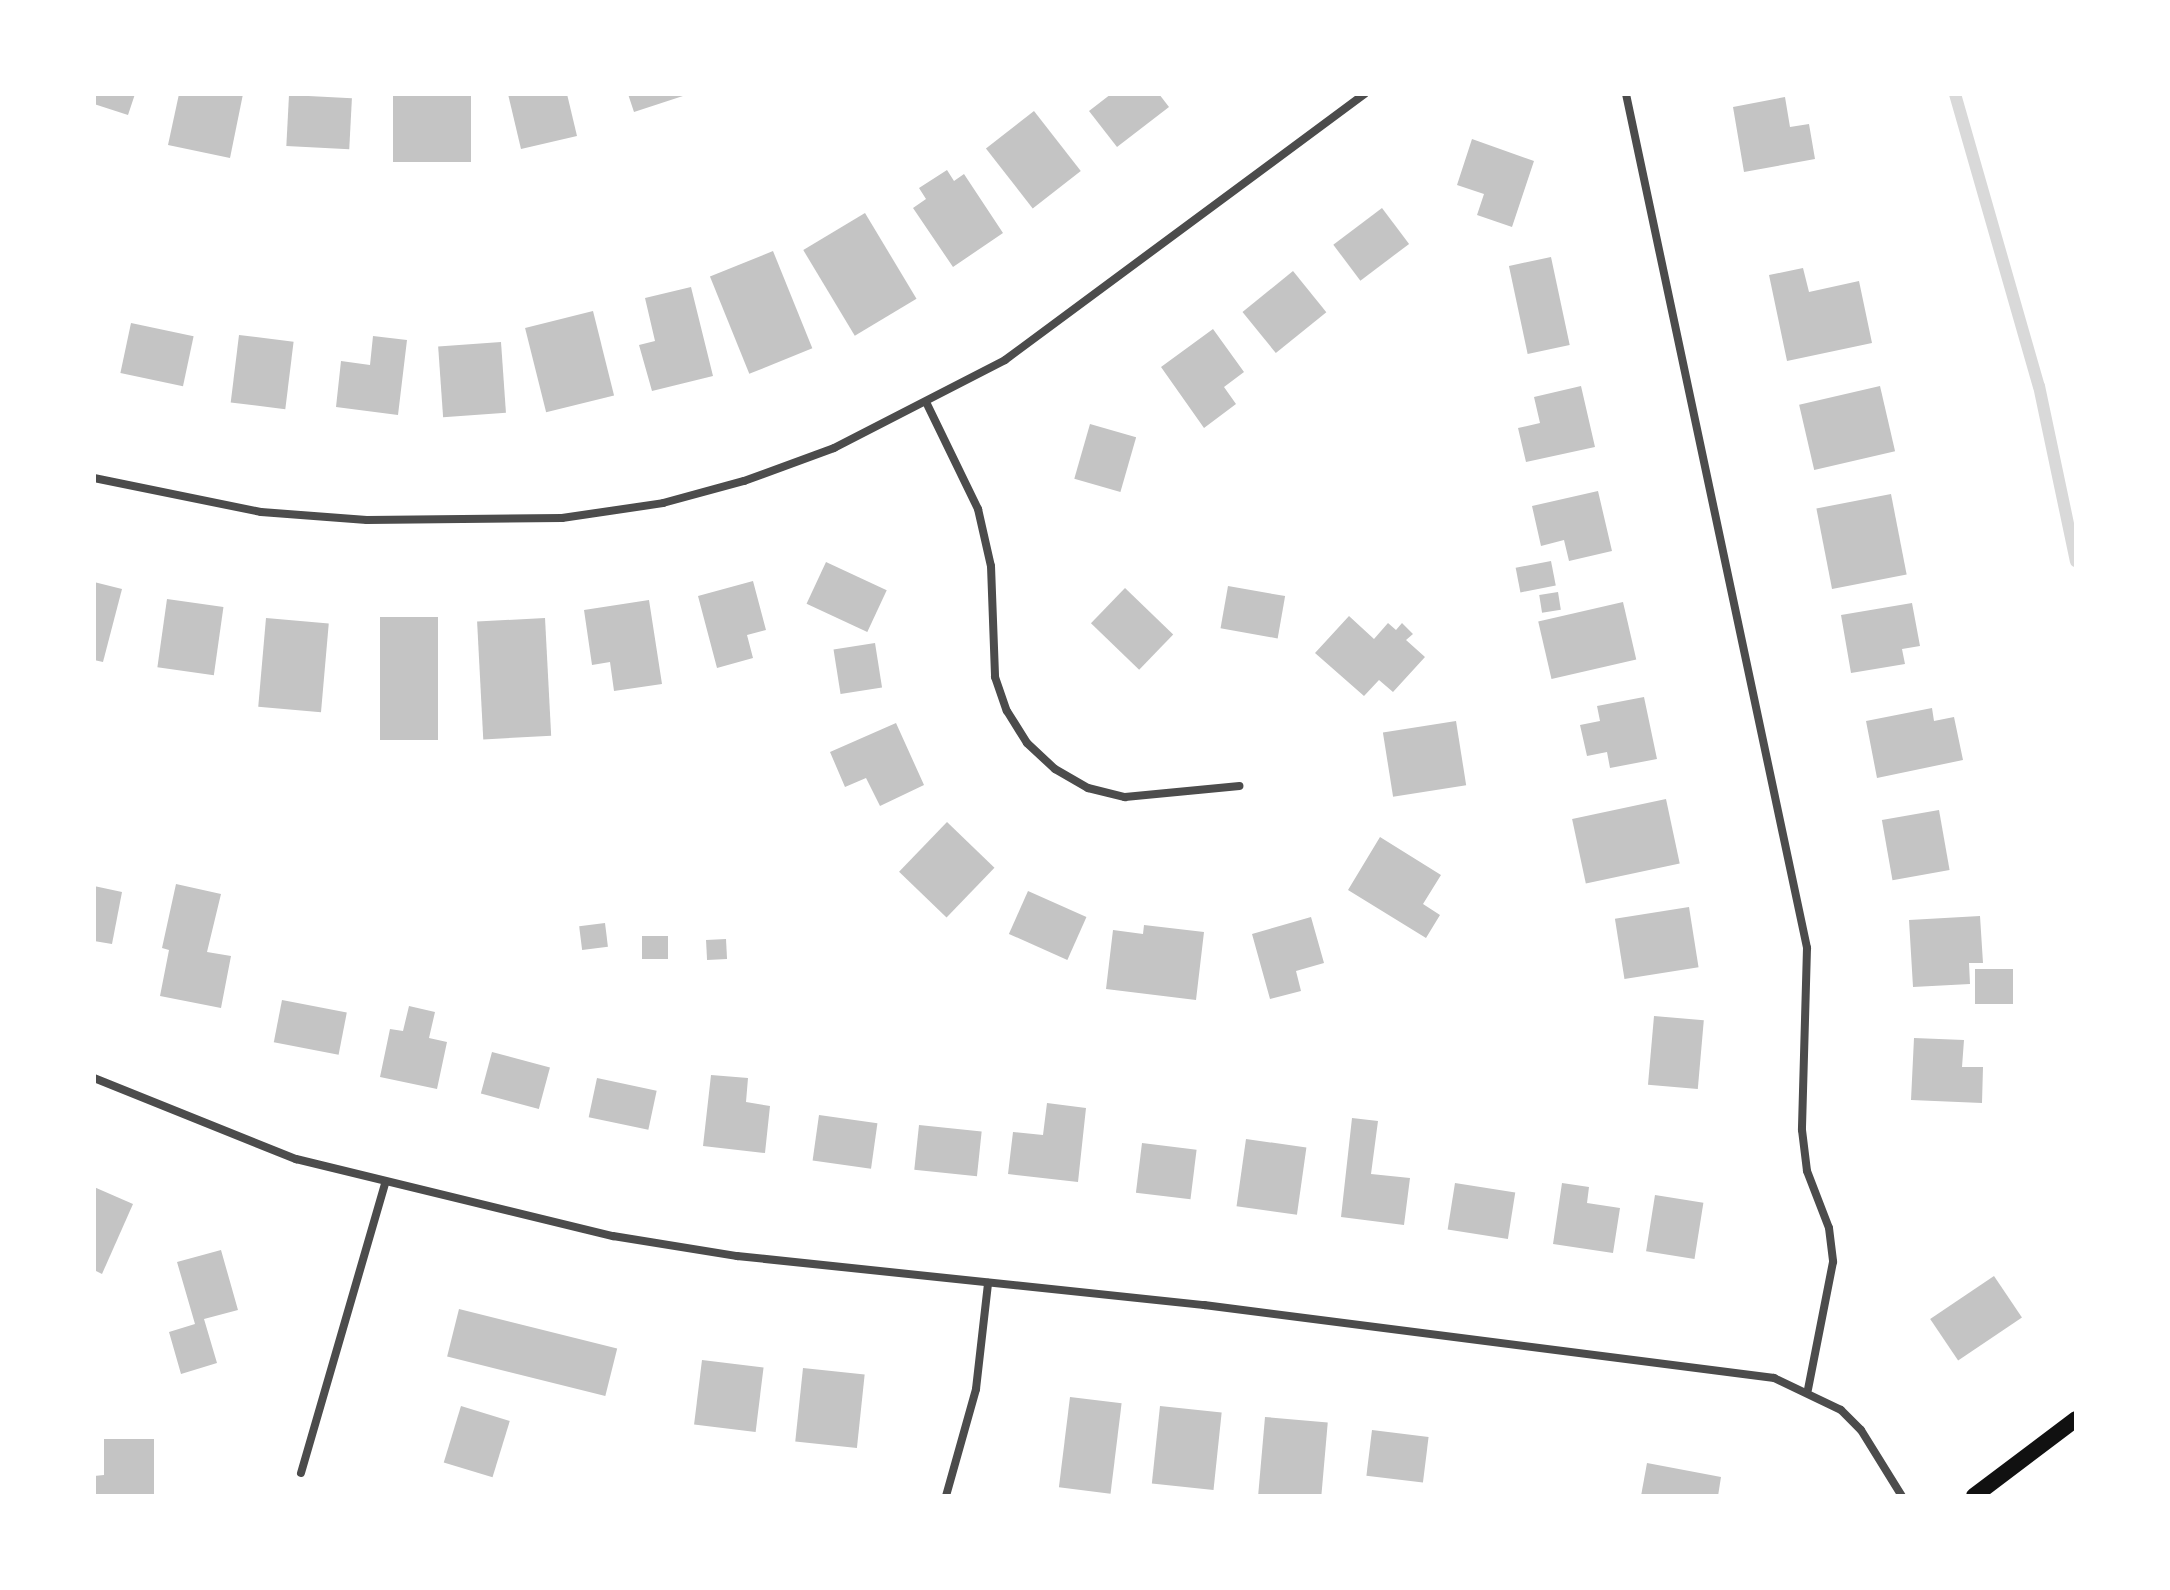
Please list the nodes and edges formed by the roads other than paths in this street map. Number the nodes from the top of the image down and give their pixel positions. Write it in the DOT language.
graph roads {
  1 [pos="1365,94"];
  2 [pos="1626,94"];
  3 [pos="927,404"];
  4 [pos="94,478"];
  5 [pos="1239,786"];
  6 [pos="94,1078"];
  7 [pos="385,1184"];
  8 [pos="988,1283"];
  9 [pos="1808,1390"];
  10 [pos="2076,1419"];
  11 [pos="301,1473"];
  12 [pos="946,1496"];
  13 [pos="1902,1496"];
  14 [pos="1974,1496"];
  1 -- 3 [label="street"];
  2 -- 9 [label="street"];
  3 -- 4 [label="street"];
  3 -- 5 [label="street"];
  6 -- 7 [label="street"];
  7 -- 8 [label="street"];
  7 -- 11 [label="street"];
  8 -- 9 [label="street"];
  8 -- 12 [label="street"];
  9 -- 13 [label="street"];
  10 -- 14 [label="main road"];
}
